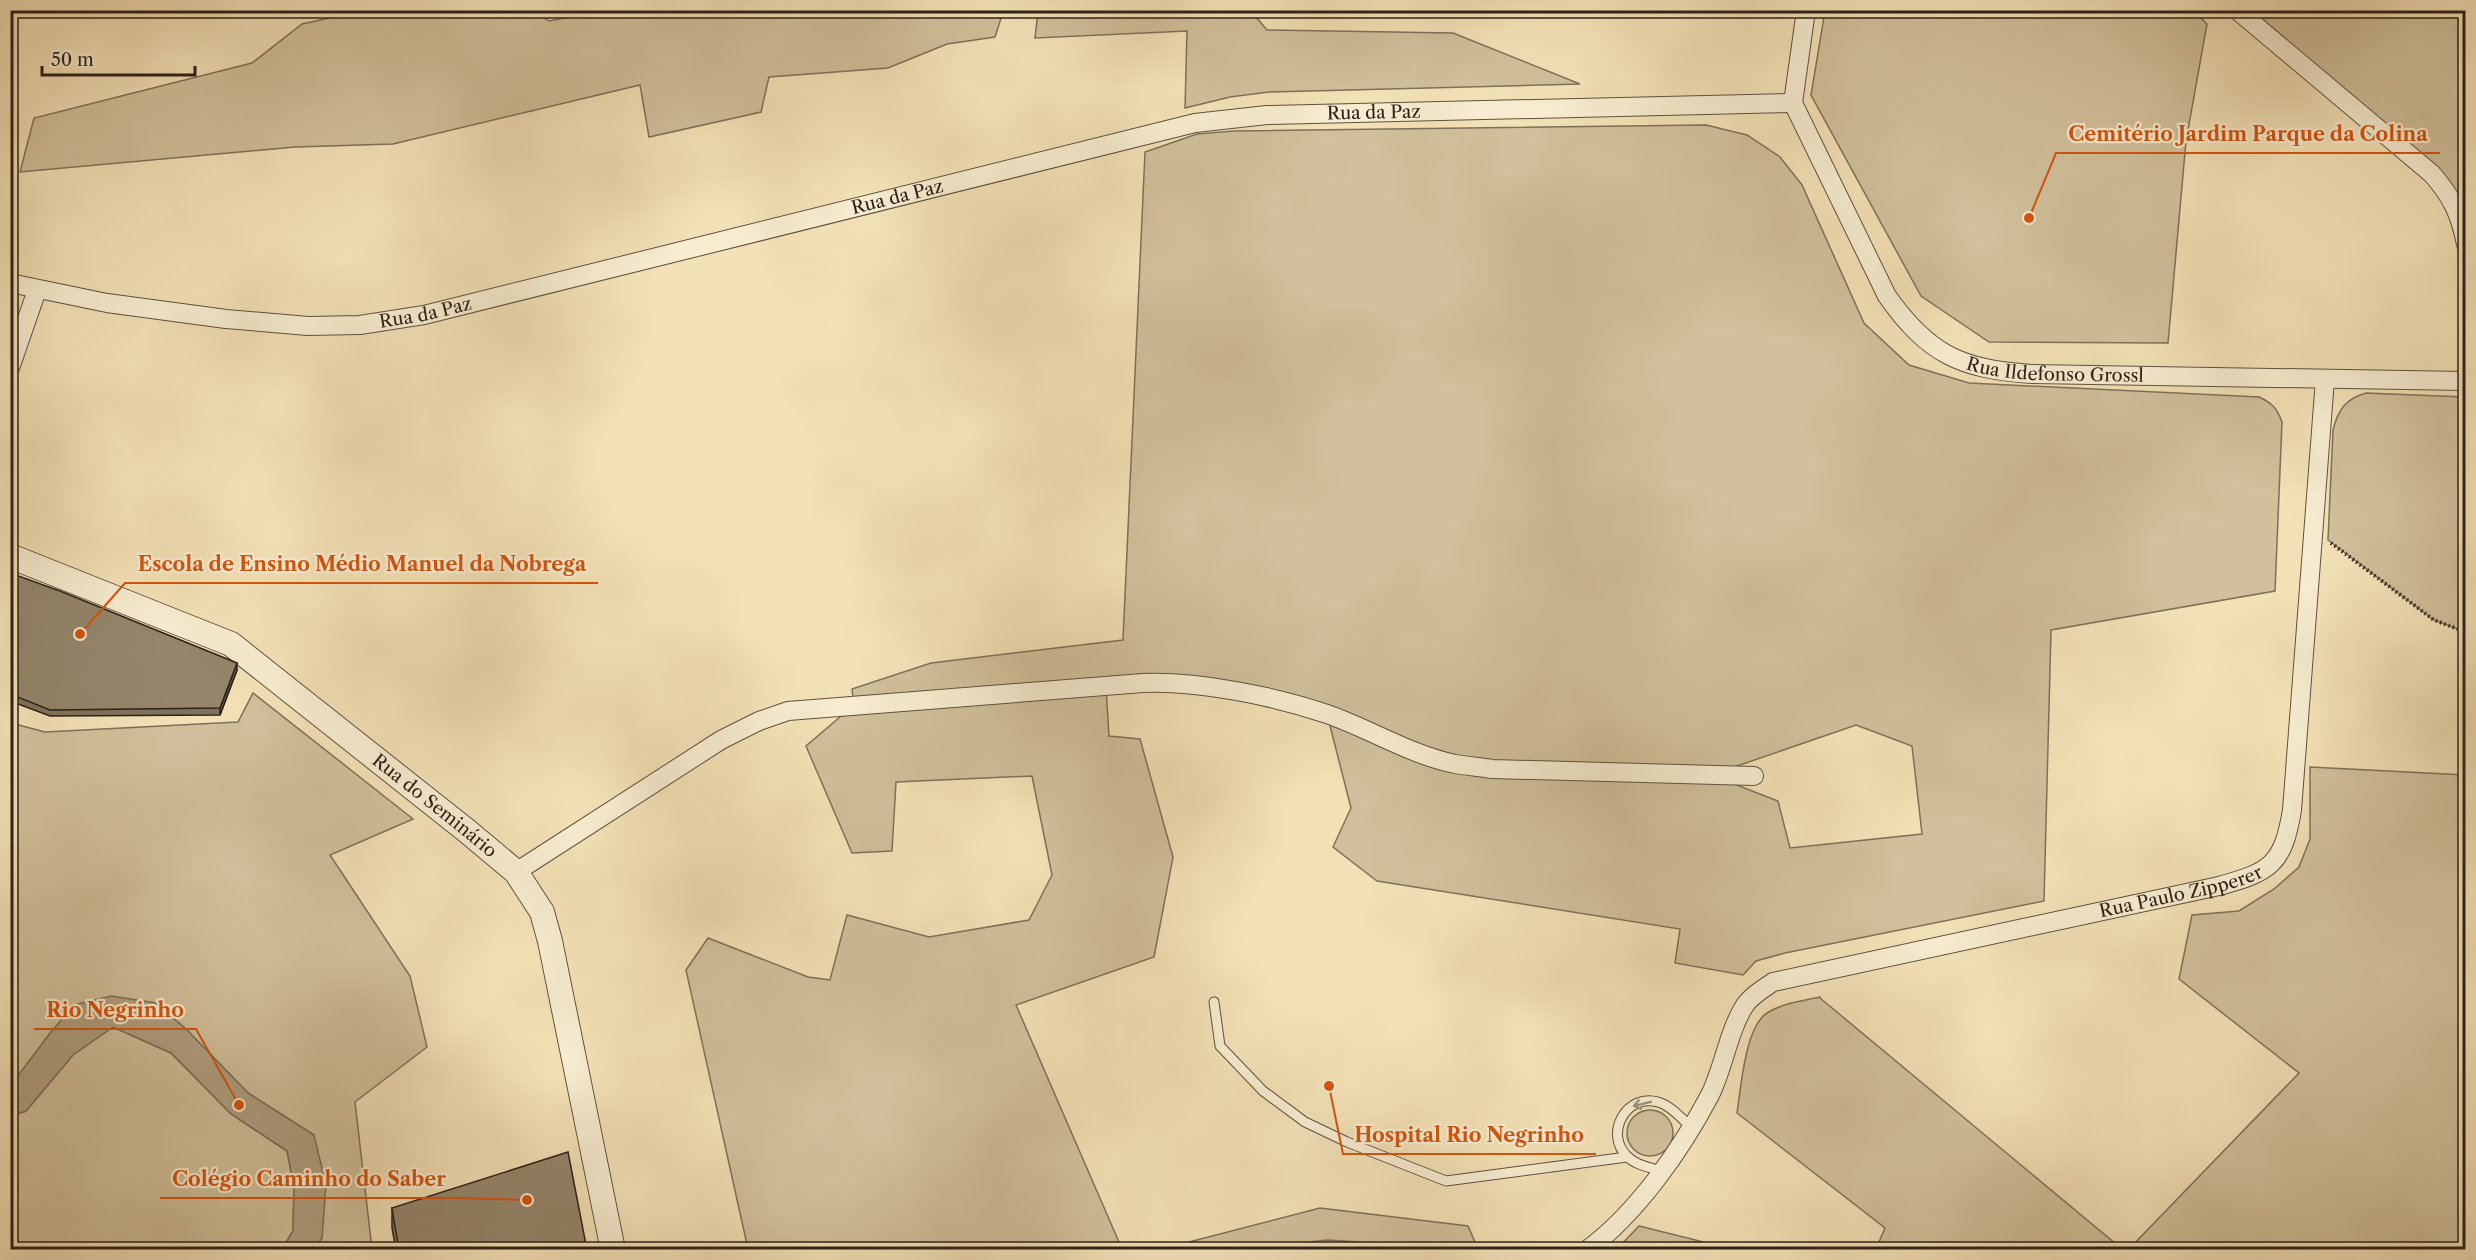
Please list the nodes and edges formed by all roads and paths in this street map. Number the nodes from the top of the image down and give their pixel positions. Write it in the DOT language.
graph roads {
  1 [pos="1806,10"];
  2 [pos="2236,10"];
  3 [pos="1793,103"];
  4 [pos="2466,244"];
  5 [pos="10,283"];
  6 [pos="37,290"];
  7 [pos="10,368"];
  8 [pos="2325,380"];
  9 [pos="2466,381"];
  10 [pos="2314,530"];
  11 [pos="10,556"];
  12 [pos="2466,632"];
  13 [pos="1754,776"];
  14 [pos="516,872"];
  15 [pos="1214,1002"];
  16 [pos="1691,1127"];
  17 [pos="1627,1157"];
  18 [pos="1661,1171"];
  19 [pos="613,1250"];
  20 [pos="1587,1250"];
  1 -- 3 [label="street"];
  2 -- 4 [label="street"];
  3 -- 6 [label="street, Rua da Paz"];
  3 -- 8 [label="street, Rua Ildefonso Grossl"];
  5 -- 6 [label="street, Rua da Paz"];
  6 -- 7 [label="street"];
  8 -- 9 [label="street, Rua Ildefonso Grossl"];
  8 -- 10 [label="street, Rua Paulo Zipperer"];
  10 -- 12 [label="path"];
  10 -- 16 [label="street, Rua Paulo Zipperer"];
  11 -- 14 [label="street, Rua do Seminário"];
  13 -- 14 [label="street"];
  14 -- 19 [label="street, Rua do Seminário"];
  15 -- 17 [label="lane"];
  16 -- 17 [label="lane, one-way"];
  16 -- 18 [label="street"];
  17 -- 18 [label="lane"];
  18 -- 20 [label="street"];
}
